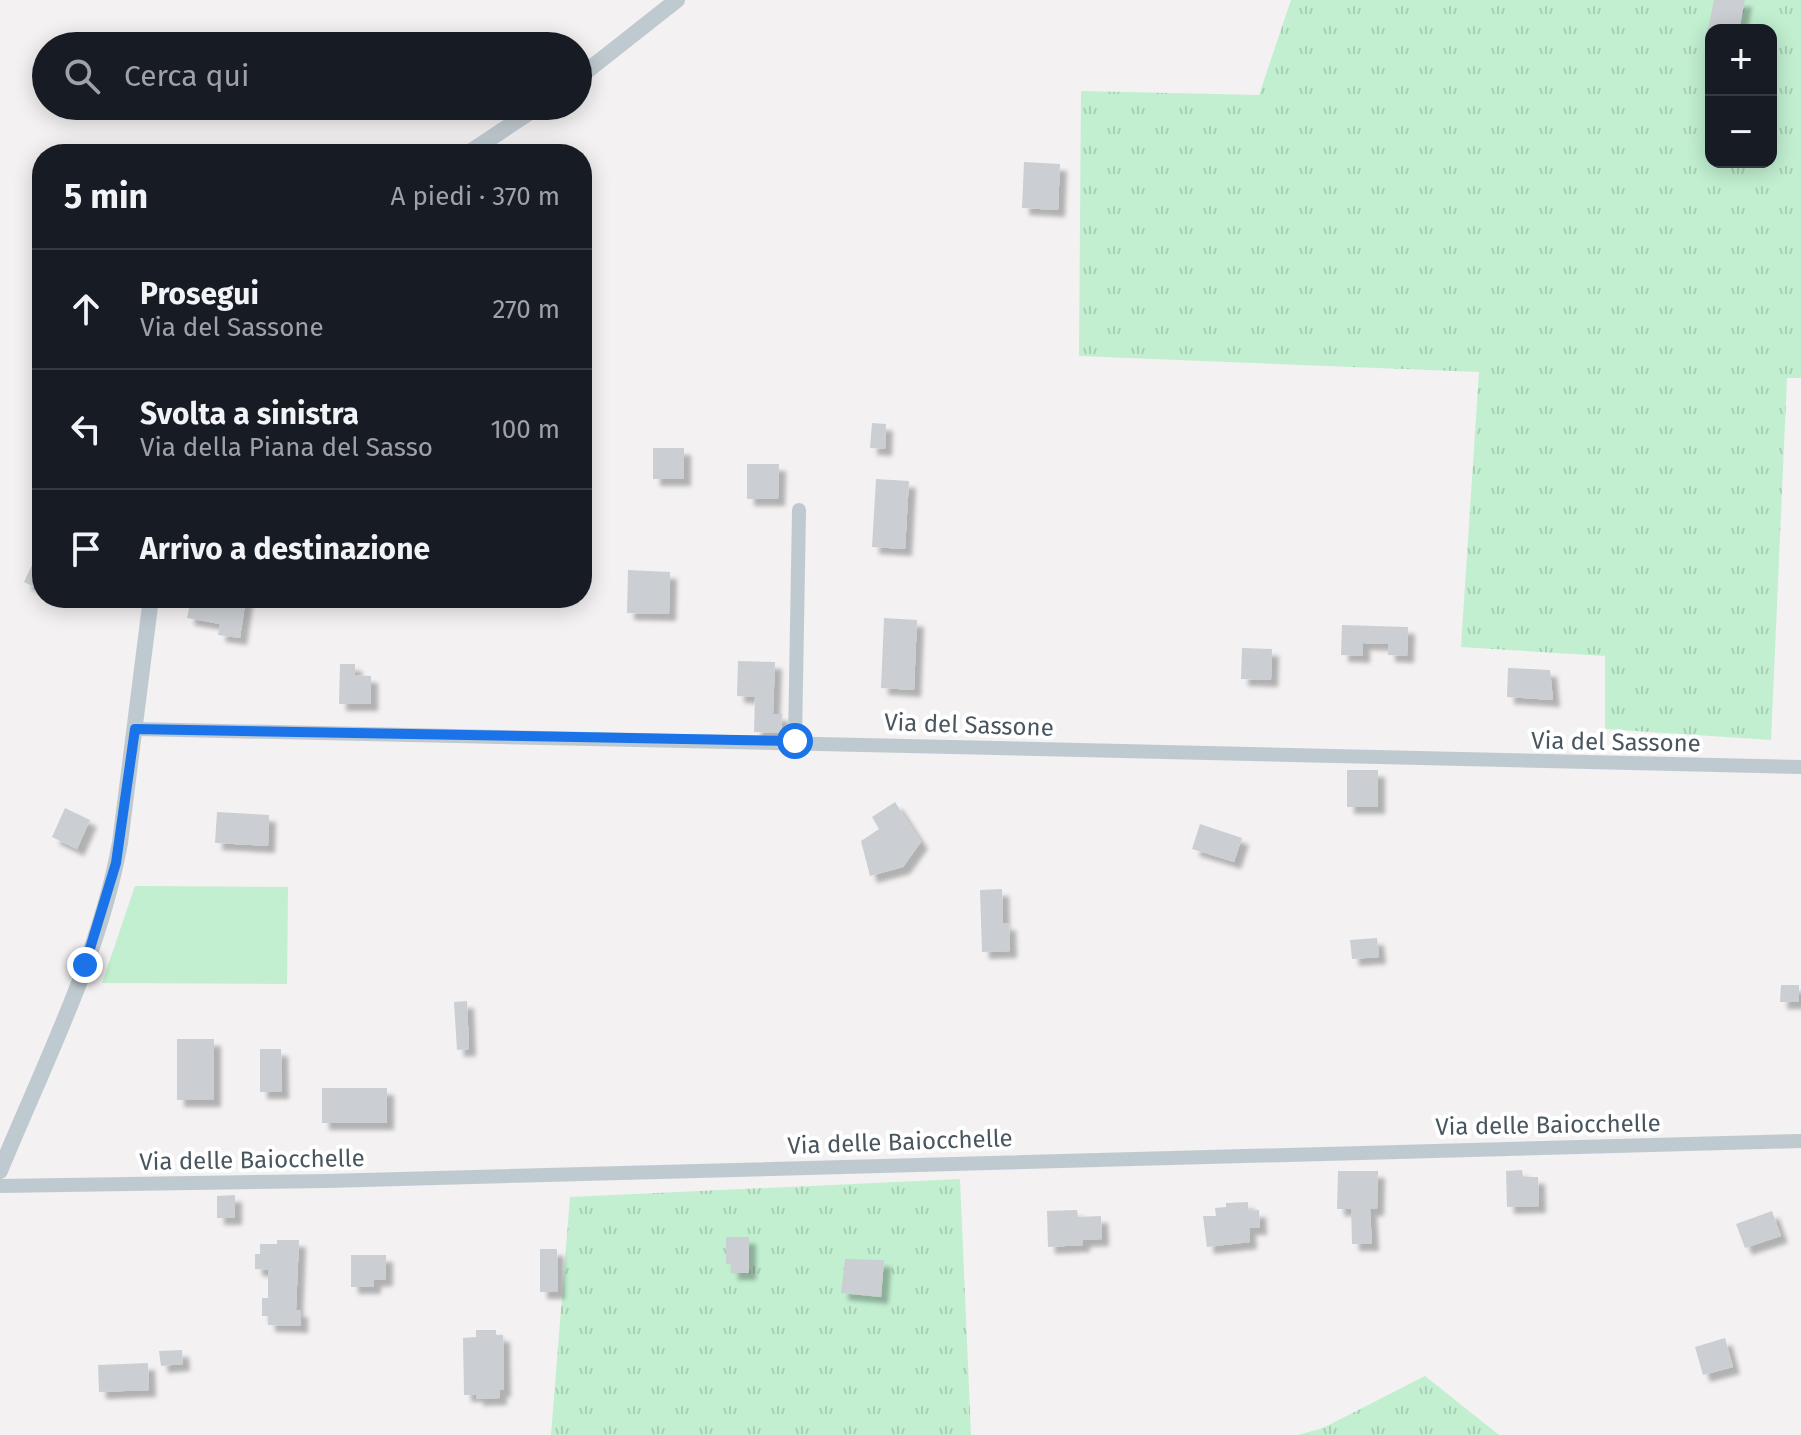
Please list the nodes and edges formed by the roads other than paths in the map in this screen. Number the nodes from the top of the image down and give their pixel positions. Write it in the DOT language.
graph roads {
  1 [pos="677,0"];
  2 [pos="592,67"];
  3 [pos="518,120"];
  4 [pos="482,144"];
  5 [pos="799,510"];
  6 [pos="150,608"];
  7 [pos="135,729"];
  8 [pos="795,741"];
  9 [pos="1801,767"];
  10 [pos="1801,1141"];
  11 [pos="0,1171"];
  12 [pos="0,1186"];
  1 -- 2 [label="street"];
  3 -- 4 [label="street"];
  5 -- 8 [label="street"];
  6 -- 7 [label="street"];
  7 -- 8 [label="street, Via del Sassone"];
  7 -- 11 [label="street"];
  8 -- 9 [label="street, Via del Sassone"];
  10 -- 12 [label="street, Via delle Baiocchelle"];
}
